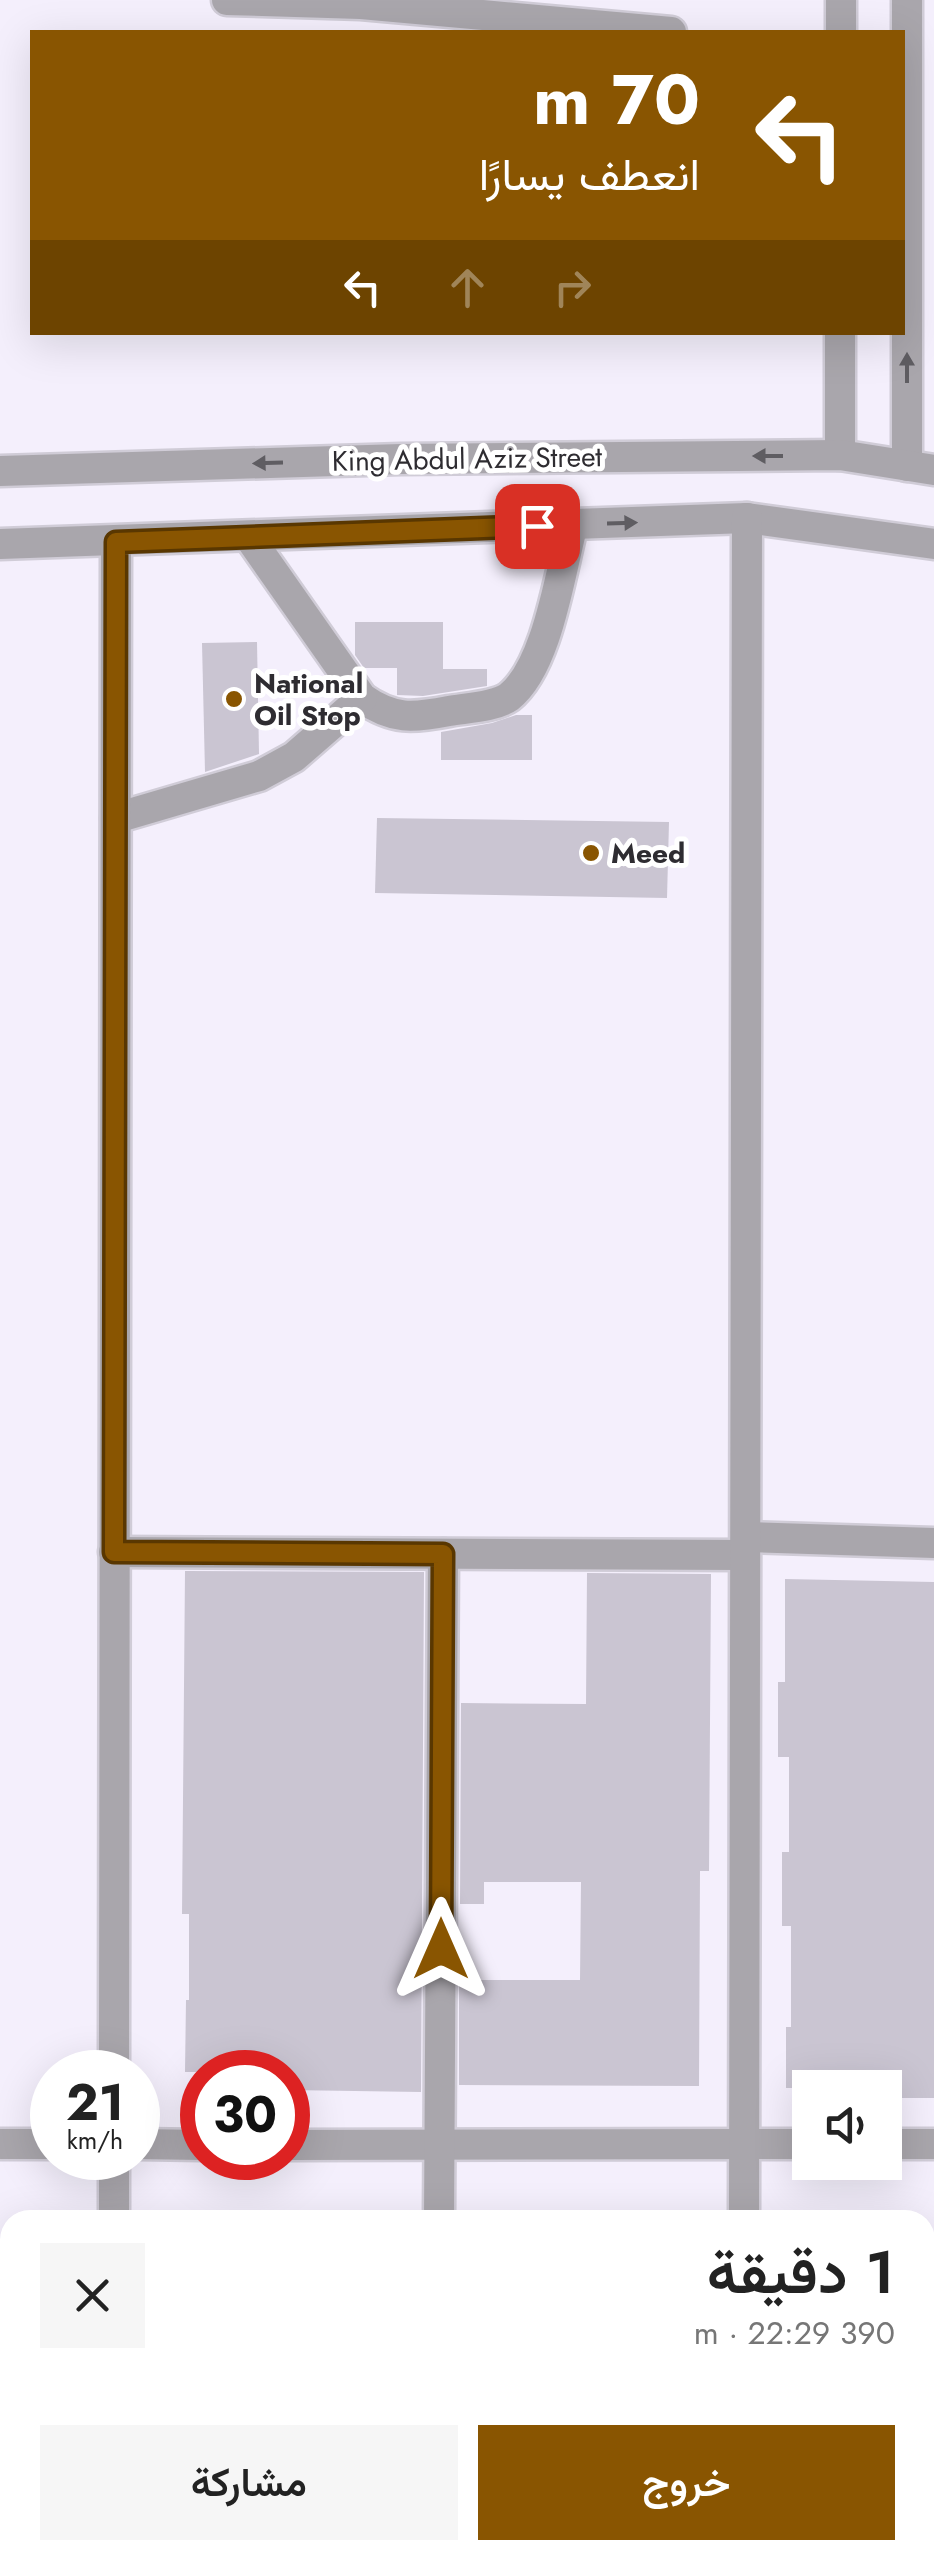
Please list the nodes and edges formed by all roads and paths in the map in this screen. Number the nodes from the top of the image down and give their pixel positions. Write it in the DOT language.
graph roads {
  1 [pos="227,0"];
  2 [pos="841,0"];
  3 [pos="907,0"];
  4 [pos="361,2"];
  5 [pos="651,30"];
  6 [pos="840,30"];
  7 [pos="840,335"];
  8 [pos="840,456"];
  9 [pos="921,468"];
  10 [pos="0,472"];
  11 [pos="747,518"];
  12 [pos="573,524"];
  13 [pos="249,537"];
  14 [pos="116,542"];
  15 [pos="0,544"];
  16 [pos="934,544"];
  17 [pos="362,698"];
  18 [pos="116,818"];
  19 [pos="934,1543"];
  20 [pos="745,1546"];
  21 [pos="114,1552"];
  22 [pos="443,1554"];
  23 [pos="114,2050"];
  24 [pos="0,2144"];
  25 [pos="30,2144"];
  26 [pos="744,2144"];
  27 [pos="792,2144"];
  28 [pos="902,2144"];
  29 [pos="934,2144"];
  30 [pos="310,2145"];
  31 [pos="440,2146"];
  32 [pos="114,2180"];
  33 [pos="114,2210"];
  34 [pos="439,2210"];
  35 [pos="744,2210"];
  1 -- 4 [label="street"];
  2 -- 6 [label="street"];
  9 -- 3 [label="street, one-way"];
  4 -- 5 [label="street"];
  7 -- 8 [label="street"];
  8 -- 9 [label="street, King Abdul Aziz Street"];
  8 -- 10 [label="street, King Abdul Aziz Street, one-way"];
  12 -- 11 [label="street, one-way"];
  11 -- 16 [label="street"];
  11 -- 20 [label="street"];
  12 -- 13 [label="street"];
  12 -- 17 [label="street"];
  13 -- 14 [label="street"];
  13 -- 17 [label="street"];
  14 -- 15 [label="street"];
  14 -- 18 [label="street"];
  17 -- 18 [label="street"];
  18 -- 21 [label="street"];
  19 -- 20 [label="street"];
  20 -- 22 [label="street"];
  20 -- 26 [label="street"];
  21 -- 22 [label="street"];
  21 -- 23 [label="street"];
  22 -- 31 [label="street"];
  24 -- 25 [label="street"];
  26 -- 27 [label="street"];
  26 -- 31 [label="street"];
  26 -- 35 [label="street"];
  28 -- 29 [label="street"];
  30 -- 31 [label="street"];
  31 -- 34 [label="street"];
  32 -- 33 [label="street"];
}
